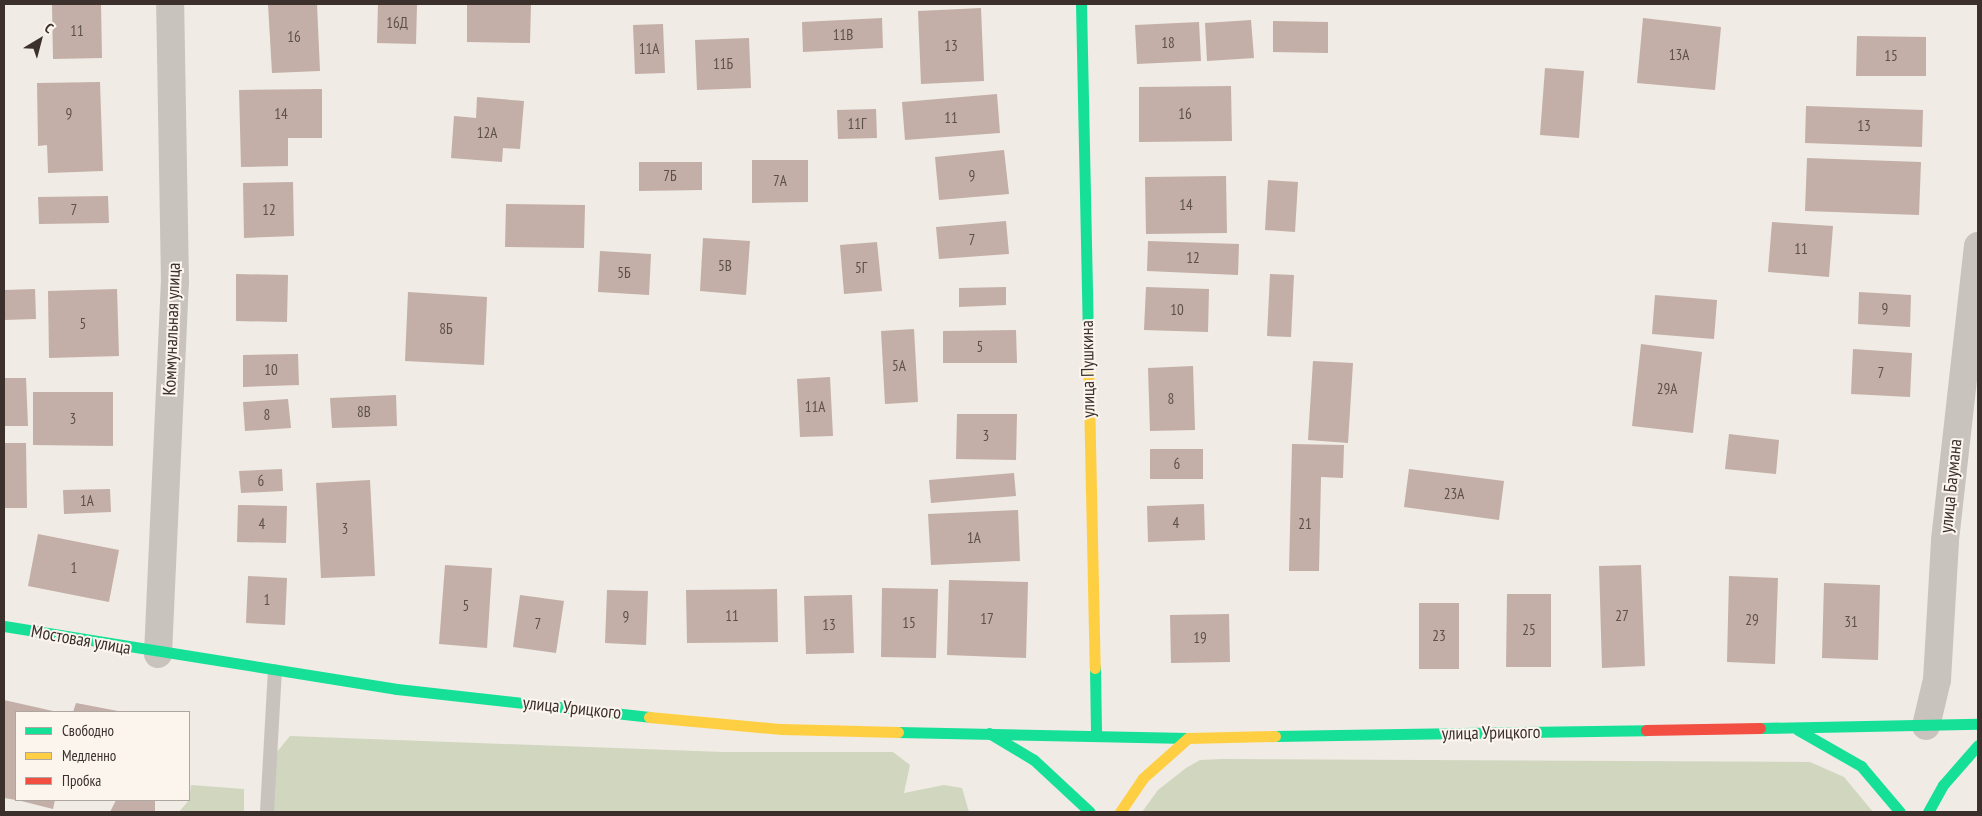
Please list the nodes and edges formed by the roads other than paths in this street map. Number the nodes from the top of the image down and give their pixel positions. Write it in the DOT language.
graph roads {
  1 [pos="170,4"];
  2 [pos="1081,4"];
  3 [pos="1978,246"];
  4 [pos="4,626"];
  5 [pos="158,654"];
  6 [pos="275,671"];
  7 [pos="1978,724"];
  8 [pos="1926,726"];
  9 [pos="1795,728"];
  10 [pos="987,732"];
  11 [pos="1096,734"];
  12 [pos="1188,738"];
  13 [pos="1978,745"];
  14 [pos="267,812"];
  15 [pos="1090,812"];
  16 [pos="1120,812"];
  17 [pos="1900,812"];
  18 [pos="1928,812"];
  1 -- 5 [label="street, Коммунальная улица"];
  2 -- 11 [label="main road, улица Пушкина"];
  3 -- 8 [label="street, улица Баумана"];
  4 -- 5 [label="main road, Мостовая улица"];
  5 -- 6 [label="main road, улица Урицкого"];
  6 -- 10 [label="main road, улица Урицкого"];
  6 -- 14 [label="lane"];
  7 -- 8 [label="main road, улица Урицкого"];
  8 -- 9 [label="main road, улица Урицкого"];
  9 -- 12 [label="main road, улица Урицкого"];
  9 -- 17 [label="main road"];
  10 -- 11 [label="main road, улица Урицкого"];
  10 -- 15 [label="main road"];
  11 -- 12 [label="main road, улица Урицкого"];
  12 -- 16 [label="main road"];
  13 -- 18 [label="main road"];
}
